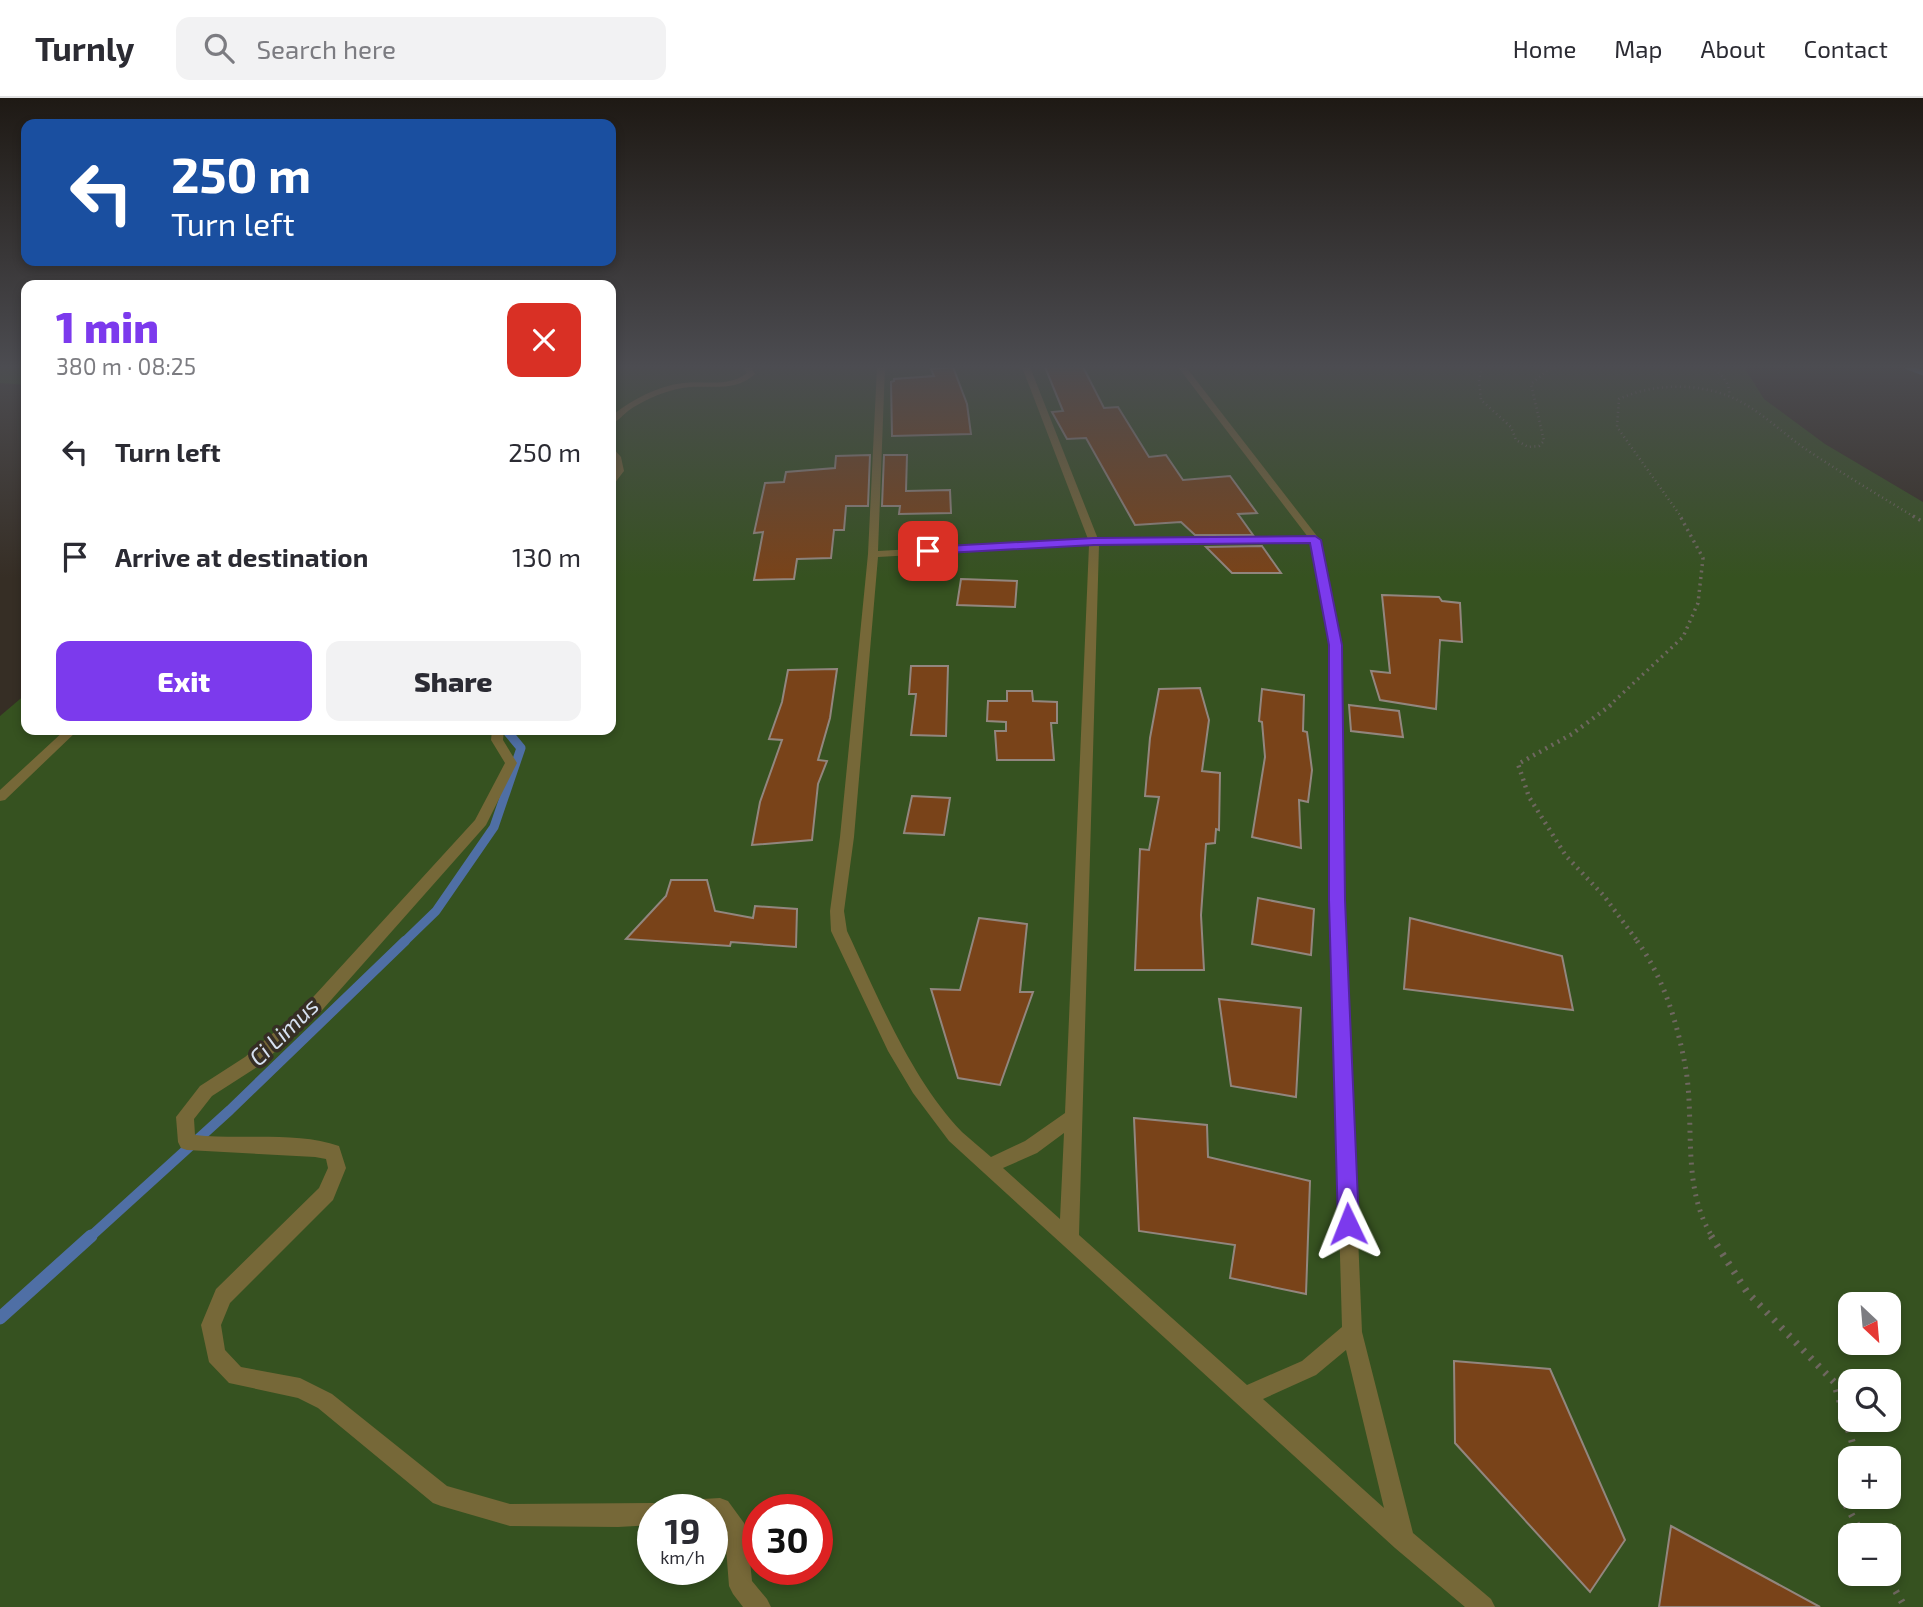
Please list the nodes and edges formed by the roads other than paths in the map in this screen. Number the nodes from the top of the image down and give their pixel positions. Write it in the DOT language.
graph roads {
  1 [pos="878,437"];
  2 [pos="1054,437"];
  3 [pos="1236,437"];
  4 [pos="616,456"];
  5 [pos="616,476"];
  6 [pos="1315,540"];
  7 [pos="1094,541"];
  8 [pos="873,554"];
  9 [pos="67,735"];
  10 [pos="498,735"];
  11 [pos="0,797"];
  12 [pos="1074,1116"];
  13 [pos="989,1167"];
  14 [pos="1069,1238"];
  15 [pos="1352,1332"];
  16 [pos="1244,1397"];
  17 [pos="637,1515"];
  18 [pos="728,1520"];
  19 [pos="1403,1541"];
  20 [pos="759,1607"];
  21 [pos="1483,1607"];
  1 -- 8 [label="street"];
  2 -- 7 [label="street"];
  3 -- 6 [label="street"];
  4 -- 5 [label="street"];
  6 -- 7 [label="street"];
  6 -- 15 [label="street"];
  7 -- 8 [label="street"];
  7 -- 12 [label="street"];
  8 -- 13 [label="street"];
  9 -- 11 [label="street"];
  10 -- 17 [label="street"];
  12 -- 13 [label="street"];
  12 -- 14 [label="street"];
  13 -- 14 [label="street"];
  14 -- 16 [label="street"];
  15 -- 16 [label="street"];
  15 -- 19 [label="street"];
  16 -- 19 [label="street"];
  18 -- 20 [label="street"];
  19 -- 21 [label="street"];
}
